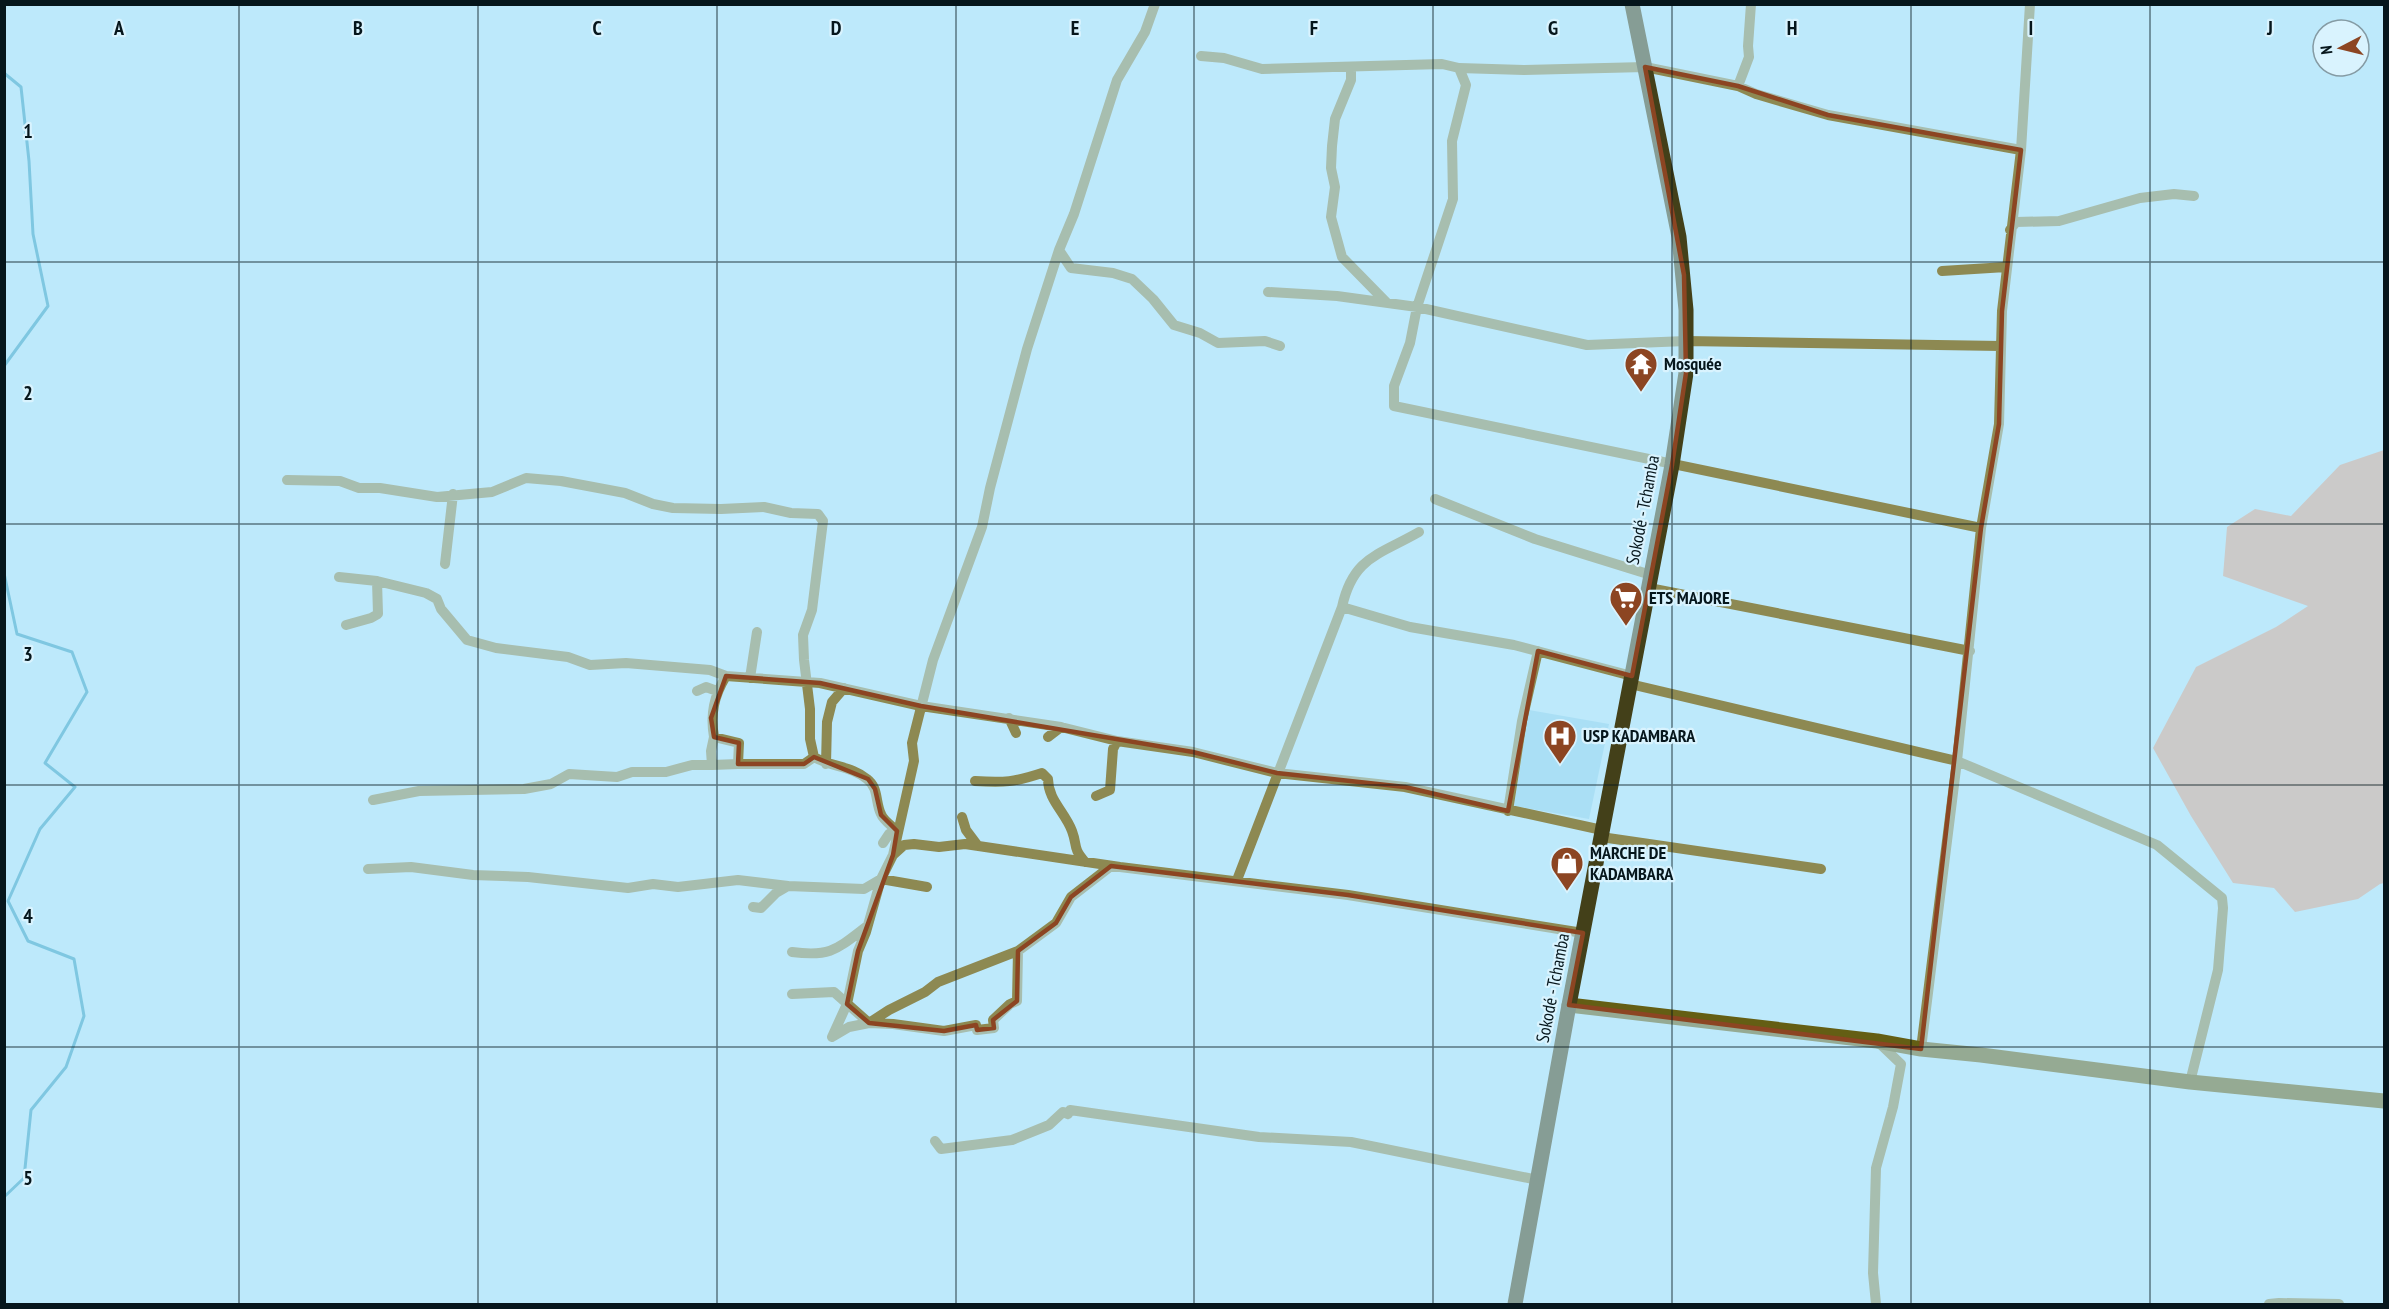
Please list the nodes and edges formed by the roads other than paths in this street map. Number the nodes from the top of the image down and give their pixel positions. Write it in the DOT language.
graph roads {
  1 [pos="1155,4"];
  2 [pos="1632,4"];
  3 [pos="1751,4"];
  4 [pos="2030,4"];
  5 [pos="1201,56"];
  6 [pos="1645,67"];
  7 [pos="1352,68"];
  8 [pos="1459,68"];
  9 [pos="1738,86"];
  10 [pos="2021,150"];
  11 [pos="2194,196"];
  12 [pos="2010,231"];
  13 [pos="1059,250"];
  14 [pos="2006,267"];
  15 [pos="1942,271"];
  16 [pos="1268,292"];
  17 [pos="1387,303"];
  18 [pos="1417,308"];
  19 [pos="1686,341"];
  20 [pos="1280,346"];
  21 [pos="2001,346"];
  22 [pos="1672,465"];
  23 [pos="287,480"];
  24 [pos="453,495"];
  25 [pos="1435,498"];
  26 [pos="1981,528"];
  27 [pos="1419,532"];
  28 [pos="445,564"];
  29 [pos="339,577"];
  30 [pos="378,581"];
  31 [pos="1650,582"];
  32 [pos="1342,607"];
  33 [pos="345,620"];
  34 [pos="757,632"];
  35 [pos="1538,651"];
  36 [pos="1970,651"];
  37 [pos="726,676"];
  38 [pos="750,678"];
  39 [pos="1631,680"];
  40 [pos="806,682"];
  41 [pos="844,688"];
  42 [pos="698,691"];
  43 [pos="717,691"];
  44 [pos="921,706"];
  45 [pos="1009,718"];
  46 [pos="1061,727"];
  47 [pos="1016,733"];
  48 [pos="714,737"];
  49 [pos="1048,737"];
  50 [pos="1118,741"];
  51 [pos="814,757"];
  52 [pos="1957,761"];
  53 [pos="738,764"];
  54 [pos="826,764"];
  55 [pos="712,765"];
  56 [pos="1277,773"];
  57 [pos="975,781"];
  58 [pos="1096,796"];
  59 [pos="373,800"];
  60 [pos="1508,811"];
  61 [pos="962,817"];
  62 [pos="897,831"];
  63 [pos="1602,833"];
  64 [pos="883,843"];
  65 [pos="978,846"];
  66 [pos="893,855"];
  67 [pos="1085,862"];
  68 [pos="1111,866"];
  69 [pos="368,869"];
  70 [pos="1821,869"];
  71 [pos="881,879"];
  72 [pos="1237,880"];
  73 [pos="788,886"];
  74 [pos="927,887"];
  75 [pos="753,907"];
  76 [pos="866,927"];
  77 [pos="1583,933"];
  78 [pos="1018,951"];
  79 [pos="792,952"];
  80 [pos="792,994"];
  81 [pos="847,1004"];
  82 [pos="1569,1005"];
  83 [pos="869,1023"];
  84 [pos="1877,1041"];
  85 [pos="1921,1049"];
  86 [pos="2190,1082"];
  87 [pos="2385,1101"];
  88 [pos="935,1141"];
  89 [pos="1538,1180"];
  90 [pos="2290,1304"];
  91 [pos="1515,1305"];
  92 [pos="1876,1305"];
  93 [pos="2269,1305"];
  94 [pos="2340,1305"];
  1 -- 13 [label="street"];
  2 -- 6 [label="main road, Sokodé - Tchamba"];
  3 -- 9 [label="street"];
  4 -- 10 [label="street"];
  5 -- 7 [label="street"];
  6 -- 8 [label="street"];
  6 -- 9 [label="street"];
  6 -- 19 [label="main road, Sokodé - Tchamba"];
  7 -- 8 [label="street"];
  7 -- 17 [label="street"];
  8 -- 18 [label="street"];
  9 -- 10 [label="street"];
  10 -- 12 [label="street"];
  11 -- 12 [label="street"];
  12 -- 14 [label="street"];
  13 -- 20 [label="street"];
  13 -- 44 [label="street"];
  14 -- 15 [label="street"];
  14 -- 21 [label="street"];
  16 -- 17 [label="street"];
  17 -- 18 [label="street"];
  18 -- 19 [label="street"];
  18 -- 22 [label="street"];
  19 -- 21 [label="street"];
  19 -- 22 [label="main road, Sokodé - Tchamba"];
  21 -- 26 [label="street"];
  22 -- 26 [label="street"];
  22 -- 31 [label="main road, Sokodé - Tchamba"];
  23 -- 24 [label="street"];
  24 -- 28 [label="street"];
  24 -- 40 [label="street"];
  25 -- 31 [label="street"];
  26 -- 36 [label="street"];
  27 -- 32 [label="street"];
  29 -- 30 [label="street"];
  30 -- 33 [label="street"];
  30 -- 37 [label="street"];
  31 -- 36 [label="street"];
  31 -- 39 [label="main road, Sokodé - Tchamba"];
  32 -- 35 [label="street"];
  32 -- 56 [label="street"];
  34 -- 38 [label="street"];
  35 -- 39 [label="street"];
  35 -- 60 [label="street"];
  36 -- 52 [label="street"];
  37 -- 38 [label="street"];
  37 -- 43 [label="street"];
  38 -- 40 [label="street"];
  39 -- 52 [label="street"];
  39 -- 63 [label="main road, Sokodé - Tchamba"];
  40 -- 41 [label="street"];
  40 -- 51 [label="street"];
  41 -- 44 [label="street"];
  41 -- 54 [label="street"];
  42 -- 43 [label="street"];
  43 -- 48 [label="street"];
  44 -- 45 [label="street"];
  44 -- 62 [label="street"];
  45 -- 46 [label="street"];
  45 -- 47 [label="street"];
  46 -- 49 [label="street"];
  46 -- 50 [label="street"];
  48 -- 53 [label="street"];
  48 -- 55 [label="street"];
  50 -- 56 [label="street"];
  50 -- 58 [label="street"];
  51 -- 53 [label="street"];
  51 -- 54 [label="street"];
  52 -- 85 [label="street"];
  52 -- 86 [label="street"];
  53 -- 55 [label="street"];
  54 -- 62 [label="street"];
  55 -- 59 [label="street"];
  56 -- 60 [label="street"];
  56 -- 72 [label="street"];
  57 -- 67 [label="street"];
  60 -- 63 [label="street"];
  61 -- 65 [label="street"];
  62 -- 64 [label="street"];
  62 -- 66 [label="street"];
  63 -- 70 [label="street"];
  63 -- 77 [label="main road, Sokodé - Tchamba"];
  65 -- 66 [label="street"];
  65 -- 67 [label="street"];
  66 -- 71 [label="street"];
  67 -- 68 [label="street"];
  68 -- 72 [label="street"];
  68 -- 78 [label="street"];
  69 -- 73 [label="street"];
  71 -- 73 [label="street"];
  71 -- 74 [label="street"];
  71 -- 76 [label="street"];
  72 -- 77 [label="street"];
  73 -- 75 [label="street"];
  76 -- 79 [label="street"];
  76 -- 81 [label="street"];
  77 -- 82 [label="main road, Sokodé - Tchamba"];
  78 -- 83 [label="street"];
  78 -- 83 [label="street"];
  80 -- 81 [label="street"];
  81 -- 83 [label="street"];
  81 -- 83 [label="street"];
  82 -- 84 [label="main road"];
  82 -- 89 [label="main road, Sokodé - Tchamba"];
  84 -- 85 [label="main road"];
  84 -- 92 [label="street"];
  85 -- 86 [label="main road"];
  86 -- 87 [label="main road"];
  88 -- 89 [label="street"];
  89 -- 91 [label="main road, Sokodé - Tchamba"];
  90 -- 93 [label="street"];
  90 -- 94 [label="street"];
}
